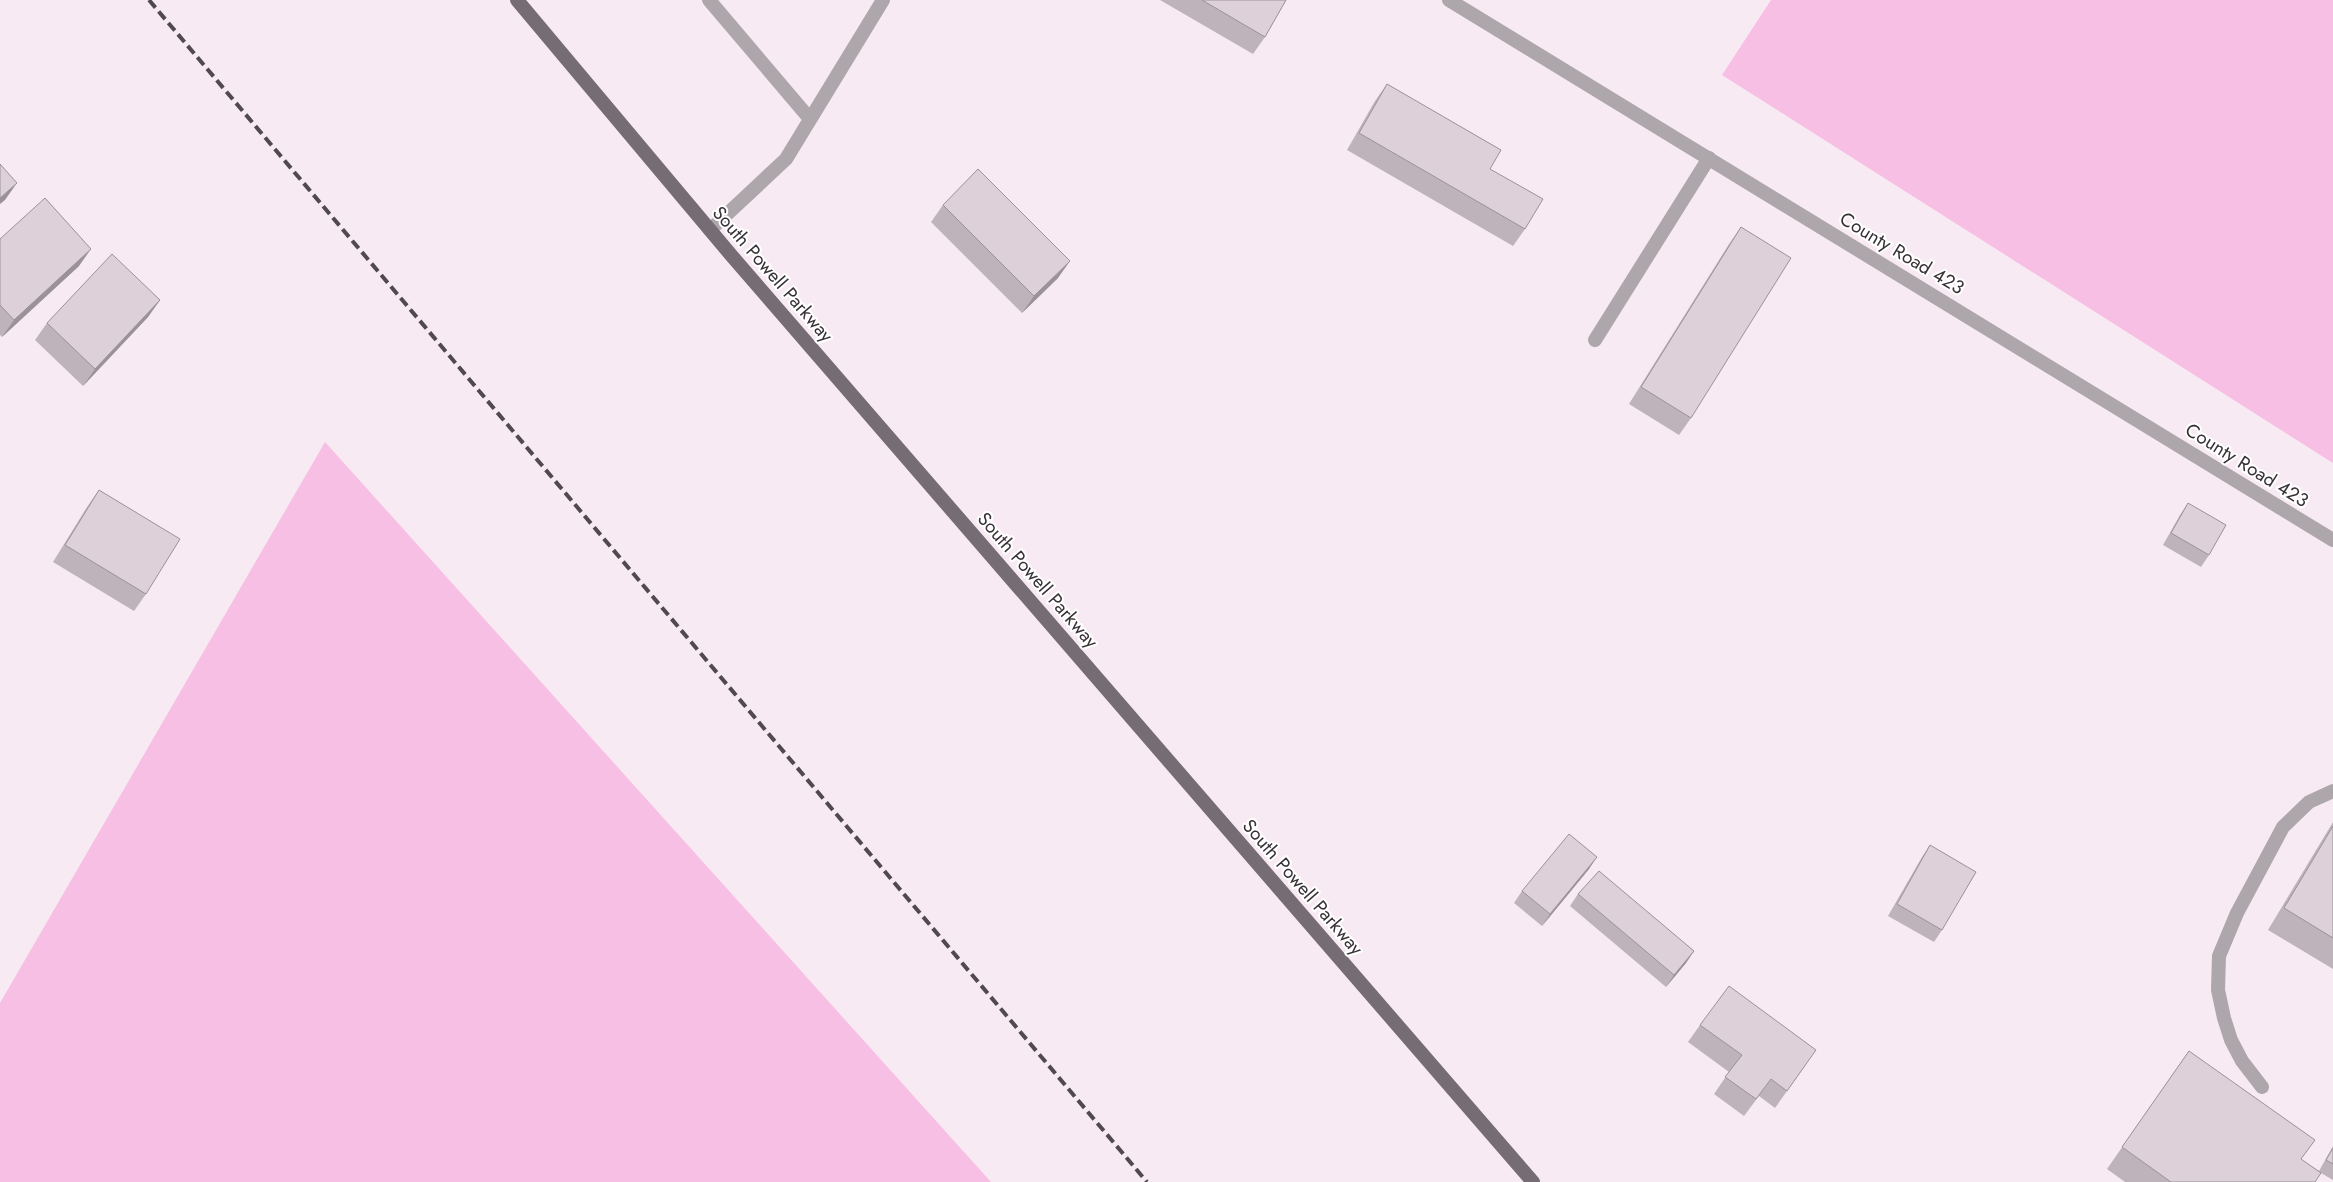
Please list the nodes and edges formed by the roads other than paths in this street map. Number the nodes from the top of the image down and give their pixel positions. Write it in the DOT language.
graph roads {
  1 [pos="517,0"];
  2 [pos="709,0"];
  3 [pos="883,0"];
  4 [pos="1449,0"];
  5 [pos="810,119"];
  6 [pos="1709,158"];
  7 [pos="710,230"];
  8 [pos="1596,340"];
  9 [pos="2333,540"];
  10 [pos="2333,791"];
  11 [pos="2262,1087"];
  12 [pos="1534,1182"];
  1 -- 7 [label="main road, South Powell Parkway"];
  2 -- 5 [label="street"];
  3 -- 5 [label="street"];
  4 -- 6 [label="street, County Road 423"];
  5 -- 7 [label="street"];
  6 -- 8 [label="street"];
  6 -- 9 [label="street, County Road 423"];
  7 -- 12 [label="main road, South Powell Parkway"];
  10 -- 11 [label="street"];
}
